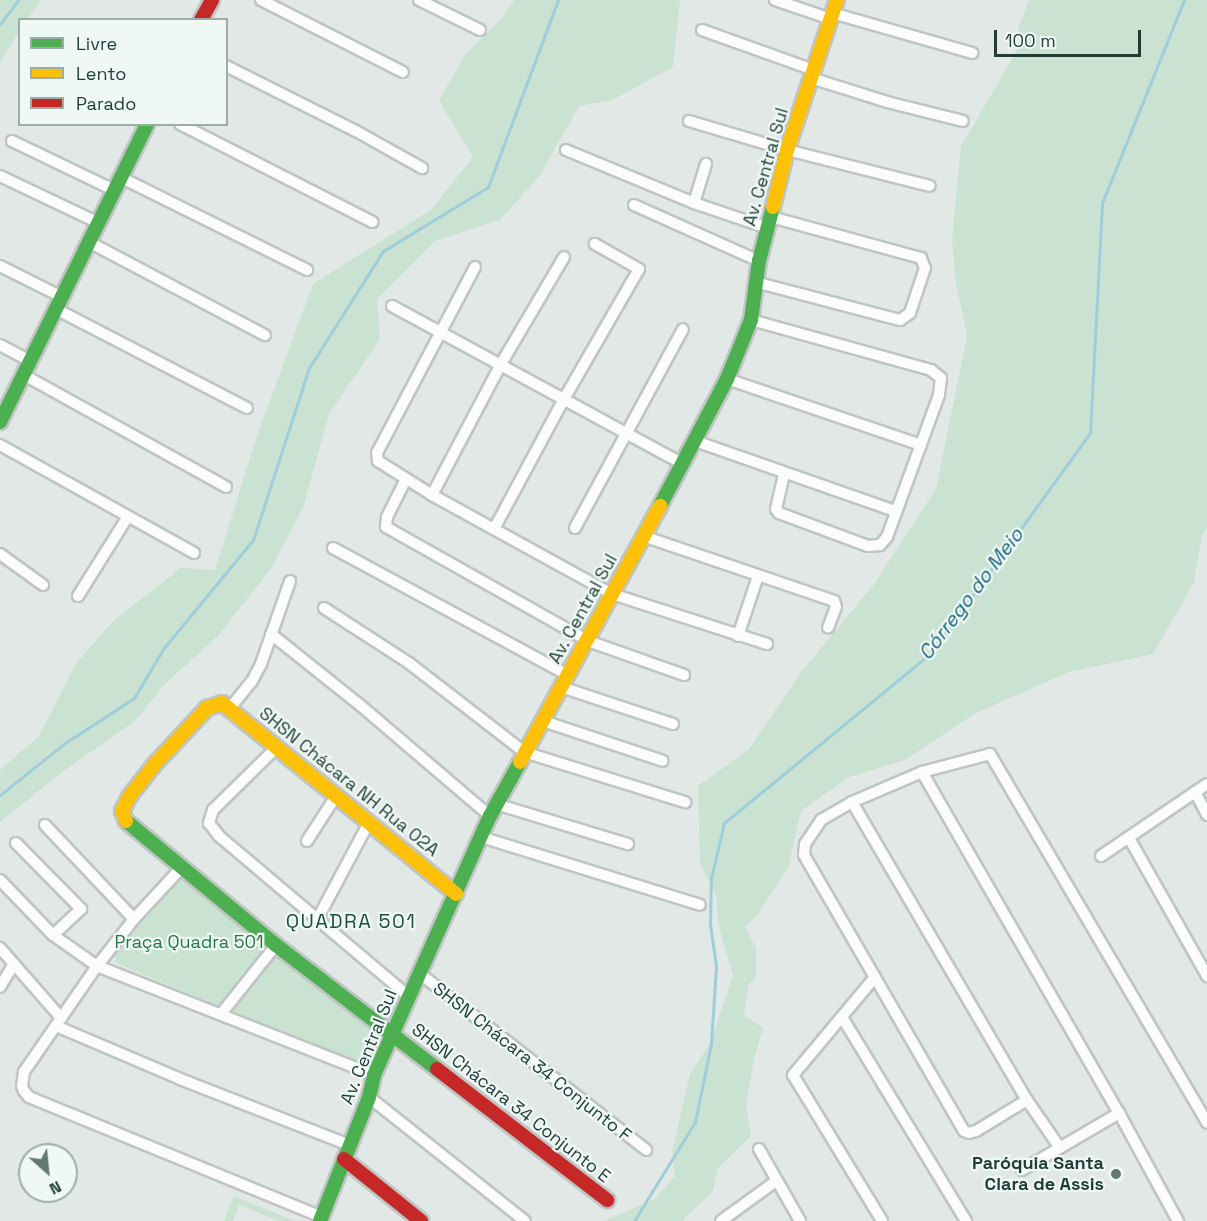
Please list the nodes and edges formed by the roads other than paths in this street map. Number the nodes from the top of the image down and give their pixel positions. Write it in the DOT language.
graph roads {
  1 [pos="212,0"];
  2 [pos="261,0"];
  3 [pos="419,0"];
  4 [pos="775,0"];
  5 [pos="834,11"];
  6 [pos="202,18"];
  7 [pos="480,30"];
  8 [pos="702,30"];
  9 [pos="972,54"];
  10 [pos="228,67"];
  11 [pos="403,72"];
  12 [pos="813,74"];
  13 [pos="689,121"];
  14 [pos="963,121"];
  15 [pos="144,126"];
  16 [pos="184,126"];
  17 [pos="12,141"];
  18 [pos="566,150"];
  19 [pos="787,150"];
  20 [pos="706,164"];
  21 [pos="422,168"];
  22 [pos="0,176"];
  23 [pos="117,184"];
  24 [pos="930,186"];
  25 [pos="694,203"];
  26 [pos="634,205"];
  27 [pos="372,222"];
  28 [pos="769,222"];
  29 [pos="99,223"];
  30 [pos="89,242"];
  31 [pos="595,244"];
  32 [pos="564,258"];
  33 [pos="759,261"];
  34 [pos="0,266"];
  35 [pos="475,267"];
  36 [pos="307,270"];
  37 [pos="755,282"];
  38 [pos="59,303"];
  39 [pos="392,306"];
  40 [pos="751,320"];
  41 [pos="683,328"];
  42 [pos="438,333"];
  43 [pos="265,334"];
  44 [pos="0,345"];
  45 [pos="30,361"];
  46 [pos="501,364"];
  47 [pos="24,375"];
  48 [pos="727,379"];
  49 [pos="564,399"];
  50 [pos="247,408"];
  51 [pos="2,413"];
  52 [pos="627,434"];
  53 [pos="695,441"];
  54 [pos="921,445"];
  55 [pos="0,446"];
  56 [pos="681,463"];
  57 [pos="784,474"];
  58 [pos="405,479"];
  59 [pos="226,487"];
  60 [pos="432,495"];
  61 [pos="895,511"];
  62 [pos="127,518"];
  63 [pos="575,528"];
  64 [pos="494,529"];
  65 [pos="644,536"];
  66 [pos="333,548"];
  67 [pos="194,553"];
  68 [pos="0,555"];
  69 [pos="758,576"];
  70 [pos="290,581"];
  71 [pos="43,585"];
  72 [pos="612,594"];
  73 [pos="78,596"];
  74 [pos="324,608"];
  75 [pos="828,628"];
  76 [pos="271,634"];
  77 [pos="738,636"];
  78 [pos="588,641"];
  79 [pos="767,644"];
  80 [pos="684,675"];
  81 [pos="565,681"];
  82 [pos="217,703"];
  83 [pos="230,708"];
  84 [pos="543,721"];
  85 [pos="673,724"];
  86 [pos="277,747"];
  87 [pos="524,752"];
  88 [pos="663,761"];
  89 [pos="922,772"];
  90 [pos="1207,784"];
  91 [pos="1195,792"];
  92 [pos="336,796"];
  93 [pos="684,802"];
  94 [pos="852,802"];
  95 [pos="493,810"];
  96 [pos="1207,815"];
  97 [pos="369,822"];
  98 [pos="45,825"];
  99 [pos="481,837"];
  100 [pos="1129,838"];
  101 [pos="307,841"];
  102 [pos="16,843"];
  103 [pos="628,844"];
  104 [pos="1101,856"];
  105 [pos="182,867"];
  106 [pos="0,880"];
  107 [pos="456,894"];
  108 [pos="700,905"];
  109 [pos="134,919"];
  110 [pos="317,920"];
  111 [pos="53,935"];
  112 [pos="276,945"];
  113 [pos="0,948"];
  114 [pos="14,964"];
  115 [pos="97,966"];
  116 [pos="419,973"];
  117 [pos="1207,976"];
  118 [pos="875,977"];
  119 [pos="0,987"];
  120 [pos="408,996"];
  121 [pos="221,1014"];
  122 [pos="842,1017"];
  123 [pos="59,1022"];
  124 [pos="393,1034"];
  125 [pos="374,1075"];
  126 [pos="369,1097"];
  127 [pos="1028,1100"];
  128 [pos="1119,1113"];
  129 [pos="1207,1123"];
  130 [pos="350,1145"];
  131 [pos="1060,1148"];
  132 [pos="759,1149"];
  133 [pos="646,1150"];
  134 [pos="344,1159"];
  135 [pos="1022,1170"];
  136 [pos="776,1181"];
  137 [pos="607,1200"];
  138 [pos="321,1219"];
  139 [pos="421,1221"];
  140 [pos="525,1221"];
  141 [pos="721,1221"];
  142 [pos="800,1221"];
  143 [pos="882,1221"];
  144 [pos="966,1221"];
  145 [pos="1178,1221"];
  1 -- 6 [label="street"];
  2 -- 11 [label="street"];
  3 -- 7 [label="street"];
  4 -- 5 [label="street"];
  5 -- 9 [label="street"];
  5 -- 12 [label="street, Av. Central Sul"];
  8 -- 12 [label="street"];
  10 -- 21 [label="street"];
  12 -- 14 [label="street"];
  12 -- 19 [label="street, Av. Central Sul"];
  13 -- 19 [label="street"];
  15 -- 23 [label="street"];
  16 -- 27 [label="street"];
  17 -- 23 [label="street"];
  18 -- 25 [label="street"];
  19 -- 24 [label="street"];
  19 -- 28 [label="street, Av. Central Sul"];
  20 -- 25 [label="street"];
  22 -- 29 [label="street"];
  23 -- 29 [label="street"];
  23 -- 36 [label="street"];
  25 -- 28 [label="street"];
  26 -- 33 [label="street"];
  28 -- 33 [label="street, Av. Central Sul"];
  28 -- 37 [label="street"];
  29 -- 30 [label="street"];
  30 -- 38 [label="street"];
  30 -- 43 [label="street"];
  31 -- 49 [label="street"];
  32 -- 46 [label="street"];
  33 -- 37 [label="street, Av. Central Sul"];
  34 -- 38 [label="street"];
  35 -- 42 [label="street"];
  37 -- 40 [label="street, Av. Central Sul"];
  38 -- 45 [label="street"];
  38 -- 50 [label="street"];
  39 -- 42 [label="street"];
  40 -- 48 [label="street, Av. Central Sul"];
  40 -- 54 [label="street"];
  41 -- 52 [label="street"];
  42 -- 46 [label="street"];
  42 -- 58 [label="street"];
  44 -- 45 [label="street"];
  45 -- 47 [label="street"];
  46 -- 49 [label="street"];
  46 -- 60 [label="street"];
  47 -- 51 [label="street"];
  47 -- 59 [label="street"];
  48 -- 53 [label="street, Av. Central Sul"];
  48 -- 54 [label="street"];
  49 -- 52 [label="street"];
  49 -- 64 [label="street"];
  52 -- 56 [label="street"];
  52 -- 63 [label="street"];
  53 -- 56 [label="street, Av. Central Sul"];
  53 -- 57 [label="street"];
  54 -- 61 [label="street"];
  55 -- 62 [label="street"];
  56 -- 65 [label="street, Av. Central Sul"];
  57 -- 61 [label="street"];
  57 -- 61 [label="street"];
  58 -- 60 [label="street"];
  58 -- 78 [label="street"];
  60 -- 64 [label="street"];
  62 -- 67 [label="street"];
  62 -- 73 [label="street"];
  64 -- 72 [label="street"];
  65 -- 69 [label="street"];
  65 -- 72 [label="street, Av. Central Sul"];
  66 -- 81 [label="street"];
  68 -- 71 [label="street"];
  69 -- 75 [label="street"];
  69 -- 77 [label="street"];
  70 -- 76 [label="street"];
  72 -- 77 [label="street"];
  72 -- 78 [label="street, Av. Central Sul"];
  74 -- 87 [label="street"];
  76 -- 83 [label="street"];
  76 -- 95 [label="street"];
  77 -- 79 [label="street"];
  78 -- 80 [label="street"];
  78 -- 81 [label="street, Av. Central Sul"];
  81 -- 84 [label="street, Av. Central Sul"];
  81 -- 85 [label="street"];
  82 -- 83 [label="street, SHSN Chácara NH Rua 02A"];
  82 -- 105 [label="street, SHSN Chácara 34 Conjunto E"];
  83 -- 86 [label="street, SHSN Chácara NH Rua 02A"];
  84 -- 87 [label="street, Av. Central Sul"];
  84 -- 88 [label="street"];
  86 -- 92 [label="street, SHSN Chácara NH Rua 02A"];
  86 -- 110 [label="street"];
  87 -- 93 [label="street"];
  87 -- 95 [label="street, Av. Central Sul"];
  89 -- 94 [label="street"];
  89 -- 128 [label="street"];
  89 -- 129 [label="street"];
  90 -- 91 [label="street"];
  91 -- 96 [label="street"];
  91 -- 100 [label="street"];
  92 -- 97 [label="street, SHSN Chácara NH Rua 02A"];
  92 -- 101 [label="street"];
  94 -- 118 [label="street"];
  94 -- 127 [label="street"];
  95 -- 99 [label="street, Av. Central Sul"];
  95 -- 103 [label="street"];
  97 -- 107 [label="street, SHSN Chácara NH Rua 02A"];
  97 -- 110 [label="street"];
  98 -- 109 [label="street"];
  99 -- 107 [label="street, Av. Central Sul"];
  99 -- 108 [label="street"];
  100 -- 104 [label="street"];
  100 -- 117 [label="street"];
  102 -- 111 [label="street"];
  105 -- 109 [label="street"];
  105 -- 112 [label="street, SHSN Chácara 34 Conjunto E"];
  106 -- 111 [label="street"];
  107 -- 116 [label="street, Av. Central Sul"];
  109 -- 115 [label="street"];
  110 -- 120 [label="street"];
  111 -- 115 [label="street"];
  112 -- 121 [label="street"];
  112 -- 124 [label="street, SHSN Chácara 34 Conjunto E"];
  113 -- 114 [label="street"];
  114 -- 119 [label="street"];
  114 -- 123 [label="street"];
  115 -- 121 [label="street"];
  115 -- 123 [label="street"];
  116 -- 120 [label="street, Av. Central Sul"];
  116 -- 133 [label="street, SHSN Chácara 34 Conjunto F"];
  118 -- 122 [label="street"];
  118 -- 127 [label="street"];
  120 -- 124 [label="street, Av. Central Sul"];
  121 -- 125 [label="street"];
  122 -- 143 [label="street"];
  122 -- 144 [label="street"];
  123 -- 130 [label="street"];
  123 -- 138 [label="street"];
  124 -- 125 [label="street, Av. Central Sul"];
  124 -- 137 [label="street, SHSN Chácara 34 Conjunto E"];
  125 -- 126 [label="street, Av. Central Sul"];
  126 -- 130 [label="street, Av. Central Sul"];
  126 -- 140 [label="street"];
  127 -- 131 [label="street"];
  128 -- 131 [label="street"];
  128 -- 145 [label="street"];
  130 -- 134 [label="street, Av. Central Sul"];
  131 -- 135 [label="street"];
  132 -- 136 [label="street"];
  134 -- 138 [label="street, Av. Central Sul"];
  134 -- 139 [label="street"];
  136 -- 141 [label="street"];
  136 -- 142 [label="street"];
}
